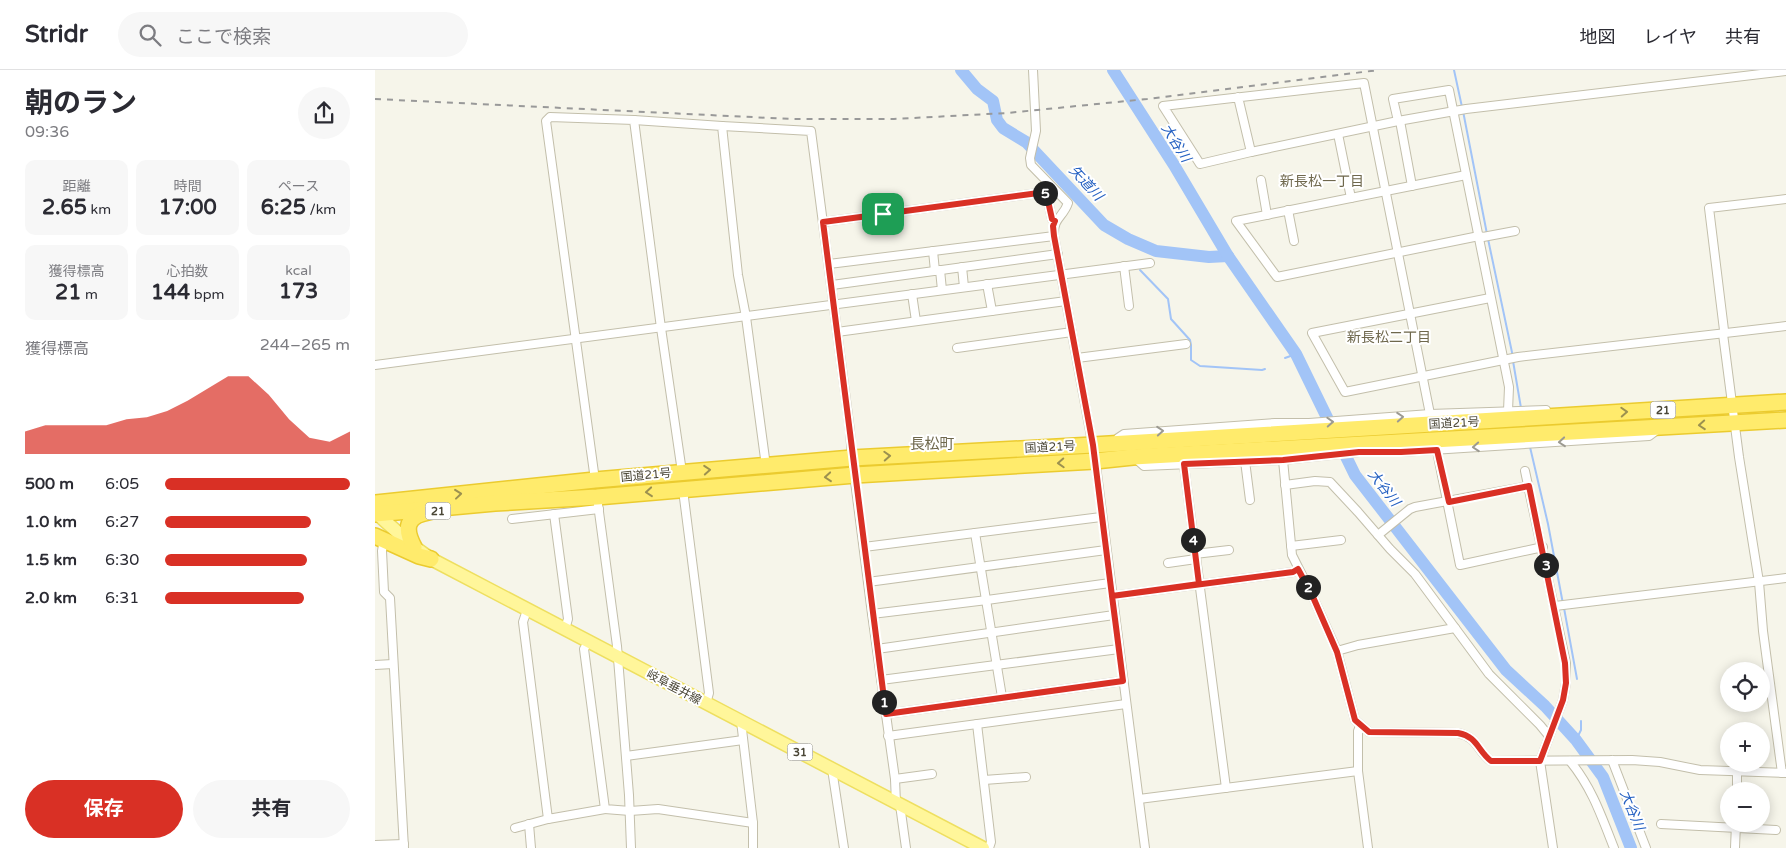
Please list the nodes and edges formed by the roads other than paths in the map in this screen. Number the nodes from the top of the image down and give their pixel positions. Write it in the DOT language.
graph roads {
  1 [pos="1033,70"];
  2 [pos="1786,71"];
  3 [pos="1237,97"];
  4 [pos="1455,111"];
  5 [pos="634,120"];
  6 [pos="1399,121"];
  7 [pos="722,126"];
  8 [pos="1373,127"];
  9 [pos="1339,134"];
  10 [pos="1251,152"];
  11 [pos="1466,175"];
  12 [pos="1261,180"];
  13 [pos="1412,186"];
  14 [pos="1385,191"];
  15 [pos="1351,198"];
  16 [pos="1786,199"];
  17 [pos="1288,210"];
  18 [pos="1267,214"];
  19 [pos="1055,221"];
  20 [pos="823,222"];
  21 [pos="1515,231"];
  22 [pos="1054,236"];
  23 [pos="1484,236"];
  24 [pos="1294,240"];
  25 [pos="933,251"];
  26 [pos="1398,252"];
  27 [pos="1058,254"];
  28 [pos="1150,263"];
  29 [pos="829,264"];
  30 [pos="1124,266"];
  31 [pos="962,267"];
  32 [pos="937,270"];
  33 [pos="1062,274"];
  34 [pos="987,284"];
  35 [pos="831,285"];
  36 [pos="964,286"];
  37 [pos="942,290"];
  38 [pos="912,294"];
  39 [pos="1490,298"];
  40 [pos="1066,301"];
  41 [pos="834,305"];
  42 [pos="1129,306"];
  43 [pos="992,311"];
  44 [pos="1409,314"];
  45 [pos="745,317"];
  46 [pos="916,321"];
  47 [pos="1786,326"];
  48 [pos="661,328"];
  49 [pos="837,332"];
  50 [pos="1072,332"];
  51 [pos="1723,334"];
  52 [pos="576,339"];
  53 [pos="1186,344"];
  54 [pos="957,348"];
  55 [pos="1077,358"];
  56 [pos="1506,360"];
  57 [pos="375,365"];
  58 [pos="1422,376"];
  59 [pos="1786,402"];
  60 [pos="1732,406"];
  61 [pos="1594,414"];
  62 [pos="1512,415"];
  63 [pos="1431,417"];
  64 [pos="1786,420"];
  65 [pos="1735,423"];
  66 [pos="1350,425"];
  67 [pos="1523,440"];
  68 [pos="1093,445"];
  69 [pos="1357,448"];
  70 [pos="1437,448"];
  71 [pos="1321,451"];
  72 [pos="1133,457"];
  73 [pos="852,458"];
  74 [pos="1283,460"];
  75 [pos="1095,461"];
  76 [pos="1245,461"];
  77 [pos="1184,464"];
  78 [pos="766,466"];
  79 [pos="1525,471"];
  80 [pos="682,472"];
  81 [pos="855,475"];
  82 [pos="595,480"];
  83 [pos="1285,485"];
  84 [pos="1529,486"];
  85 [pos="683,490"];
  86 [pos="1250,500"];
  87 [pos="495,502"];
  88 [pos="1449,502"];
  89 [pos="598,503"];
  90 [pos="375,511"];
  91 [pos="554,514"];
  92 [pos="1101,517"];
  93 [pos="512,519"];
  94 [pos="975,532"];
  95 [pos="1379,533"];
  96 [pos="380,538"];
  97 [pos="1341,540"];
  98 [pos="1291,546"];
  99 [pos="414,547"];
  100 [pos="1543,547"];
  101 [pos="864,548"];
  102 [pos="1105,550"];
  103 [pos="1229,550"];
  104 [pos="1195,556"];
  105 [pos="431,559"];
  106 [pos="1168,563"];
  107 [pos="981,567"];
  108 [pos="1298,569"];
  109 [pos="1786,578"];
  110 [pos="868,582"];
  111 [pos="1759,582"];
  112 [pos="1110,583"];
  113 [pos="1199,584"];
  114 [pos="384,592"];
  115 [pos="375,593"];
  116 [pos="1112,596"];
  117 [pos="987,600"];
  118 [pos="1555,606"];
  119 [pos="527,610"];
  120 [pos="872,614"];
  121 [pos="1114,615"];
  122 [pos="1455,628"];
  123 [pos="565,629"];
  124 [pos="992,632"];
  125 [pos="588,642"];
  126 [pos="877,649"];
  127 [pos="1119,649"];
  128 [pos="1337,652"];
  129 [pos="618,657"];
  130 [pos="393,664"];
  131 [pos="375,665"];
  132 [pos="997,665"];
  133 [pos="881,680"];
  134 [pos="1123,681"];
  135 [pos="1002,697"];
  136 [pos="706,703"];
  137 [pos="1126,704"];
  138 [pos="886,714"];
  139 [pos="741,721"];
  140 [pos="977,724"];
  141 [pos="1361,726"];
  142 [pos="1550,733"];
  143 [pos="888,736"];
  144 [pos="743,740"];
  145 [pos="626,756"];
  146 [pos="1572,760"];
  147 [pos="1609,760"];
  148 [pos="1540,761"];
  149 [pos="832,769"];
  150 [pos="1358,771"];
  151 [pos="1720,771"];
  152 [pos="1737,772"];
  153 [pos="1784,773"];
  154 [pos="932,774"];
  155 [pos="1026,777"];
  156 [pos="895,779"];
  157 [pos="984,780"];
  158 [pos="1737,782"];
  159 [pos="1226,788"];
  160 [pos="1139,799"];
  161 [pos="898,804"];
  162 [pos="605,809"];
  163 [pos="630,812"];
  164 [pos="548,819"];
  165 [pos="753,823"];
  166 [pos="529,824"];
  167 [pos="1661,824"];
  168 [pos="1720,825"];
  169 [pos="515,828"];
  170 [pos="1770,829"];
  171 [pos="1776,830"];
  172 [pos="1736,832"];
  173 [pos="375,845"];
  174 [pos="404,846"];
  175 [pos="531,848"];
  176 [pos="631,848"];
  177 [pos="753,848"];
  178 [pos="844,848"];
  179 [pos="906,848"];
  180 [pos="983,848"];
  181 [pos="989,848"];
  182 [pos="1145,848"];
  183 [pos="1368,848"];
  184 [pos="1553,848"];
  185 [pos="1614,848"];
  186 [pos="1646,848"];
  187 [pos="1735,848"];
  1 -- 19 [label="street"];
  2 -- 4 [label="street"];
  3 -- 8 [label="street"];
  3 -- 10 [label="street"];
  3 -- 10 [label="street"];
  4 -- 6 [label="street"];
  4 -- 6 [label="street"];
  4 -- 11 [label="street"];
  5 -- 7 [label="street"];
  5 -- 48 [label="street"];
  5 -- 52 [label="street"];
  6 -- 8 [label="street"];
  6 -- 13 [label="street"];
  7 -- 20 [label="street"];
  7 -- 45 [label="street"];
  8 -- 9 [label="street"];
  8 -- 14 [label="street"];
  9 -- 10 [label="street"];
  9 -- 15 [label="street"];
  11 -- 13 [label="street"];
  11 -- 23 [label="street"];
  12 -- 18 [label="street"];
  13 -- 14 [label="street"];
  14 -- 15 [label="street"];
  14 -- 26 [label="street"];
  15 -- 17 [label="street"];
  16 -- 51 [label="street"];
  17 -- 18 [label="street"];
  17 -- 24 [label="street"];
  18 -- 26 [label="street"];
  19 -- 20 [label="street"];
  19 -- 22 [label="street"];
  20 -- 29 [label="street"];
  21 -- 23 [label="street"];
  22 -- 25 [label="street"];
  22 -- 27 [label="street"];
  23 -- 26 [label="street"];
  23 -- 39 [label="street"];
  25 -- 29 [label="street"];
  25 -- 32 [label="street"];
  26 -- 44 [label="street"];
  27 -- 31 [label="street"];
  27 -- 33 [label="street"];
  28 -- 30 [label="street"];
  29 -- 35 [label="street"];
  30 -- 33 [label="street"];
  30 -- 42 [label="street"];
  31 -- 32 [label="street"];
  31 -- 36 [label="street"];
  32 -- 35 [label="street"];
  32 -- 37 [label="street"];
  33 -- 34 [label="street"];
  33 -- 40 [label="street"];
  34 -- 36 [label="street"];
  34 -- 43 [label="street"];
  35 -- 41 [label="street"];
  36 -- 37 [label="street"];
  37 -- 38 [label="street"];
  38 -- 41 [label="street"];
  38 -- 46 [label="street"];
  39 -- 44 [label="street"];
  39 -- 56 [label="street"];
  40 -- 43 [label="street"];
  40 -- 50 [label="street"];
  41 -- 45 [label="street"];
  41 -- 49 [label="street"];
  43 -- 46 [label="street"];
  44 -- 58 [label="street"];
  44 -- 58 [label="street"];
  45 -- 48 [label="street"];
  45 -- 78 [label="street"];
  46 -- 49 [label="street"];
  47 -- 51 [label="street"];
  48 -- 52 [label="street"];
  48 -- 80 [label="street"];
  49 -- 73 [label="street"];
  50 -- 54 [label="street"];
  50 -- 55 [label="street"];
  51 -- 56 [label="street"];
  51 -- 60 [label="street"];
  52 -- 57 [label="street"];
  52 -- 82 [label="street"];
  53 -- 55 [label="street"];
  55 -- 68 [label="street"];
  56 -- 58 [label="street"];
  56 -- 62 [label="street"];
  58 -- 63 [label="street"];
  59 -- 60 [label="highway, 国道21号 / 21"];
  61 -- 60 [label="highway, 国道21号 / 21, one-way"];
  60 -- 65 [label="street"];
  61 -- 62 [label="highway, 国道21号 / 21"];
  61 -- 62 [label="street"];
  62 -- 63 [label="street"];
  62 -- 66 [label="highway, 国道21号 / 21"];
  66 -- 63 [label="street, one-way"];
  64 -- 65 [label="highway, 国道21号 / 21"];
  65 -- 67 [label="highway, 国道21号 / 21, one-way"];
  65 -- 111 [label="street"];
  68 -- 66 [label="highway, 国道21号 / 21, one-way"];
  67 -- 69 [label="highway, 国道21号 / 21"];
  67 -- 70 [label="street, one-way"];
  73 -- 68 [label="highway, 国道21号 / 21, one-way"];
  68 -- 75 [label="street"];
  69 -- 70 [label="street"];
  69 -- 71 [label="highway, 国道21号 / 21"];
  70 -- 88 [label="street"];
  71 -- 72 [label="highway, 国道21号 / 21"];
  71 -- 74 [label="street"];
  72 -- 75 [label="highway, 国道21号 / 21"];
  72 -- 77 [label="street"];
  73 -- 78 [label="highway, 国道21号 / 21"];
  73 -- 81 [label="street"];
  74 -- 76 [label="street"];
  74 -- 83 [label="street"];
  75 -- 81 [label="highway, 国道21号 / 21, one-way"];
  75 -- 92 [label="street"];
  76 -- 77 [label="street"];
  76 -- 86 [label="street"];
  77 -- 104 [label="street"];
  80 -- 78 [label="highway, 国道21号 / 21, one-way"];
  79 -- 84 [label="street"];
  80 -- 82 [label="highway, 国道21号 / 21"];
  81 -- 85 [label="highway, 国道21号 / 21, one-way"];
  81 -- 101 [label="street"];
  90 -- 82 [label="highway, 国道21号 / 21, one-way"];
  83 -- 95 [label="street"];
  83 -- 98 [label="street"];
  84 -- 88 [label="street"];
  84 -- 100 [label="street"];
  85 -- 89 [label="highway, 国道21号 / 21, one-way"];
  85 -- 136 [label="street"];
  87 -- 89 [label="highway, 国道21号 / 21"];
  87 -- 90 [label="highway, 国道21号 / 21"];
  87 -- 99 [label="highway, 21"];
  88 -- 95 [label="street"];
  88 -- 100 [label="street"];
  89 -- 91 [label="street"];
  89 -- 129 [label="street"];
  90 -- 99 [label="main road, 岐阜垂井線 / 31"];
  91 -- 93 [label="street"];
  91 -- 123 [label="street"];
  92 -- 94 [label="street"];
  92 -- 102 [label="street"];
  94 -- 101 [label="street"];
  94 -- 107 [label="street"];
  95 -- 122 [label="street"];
  96 -- 105 [label="highway"];
  96 -- 114 [label="street"];
  97 -- 98 [label="street"];
  98 -- 108 [label="street"];
  99 -- 105 [label="main road, 岐阜垂井線 / 31"];
  100 -- 118 [label="street"];
  101 -- 110 [label="street"];
  102 -- 107 [label="street"];
  102 -- 112 [label="street"];
  103 -- 104 [label="street"];
  104 -- 106 [label="street"];
  104 -- 113 [label="street"];
  105 -- 119 [label="main road, 岐阜垂井線 / 31"];
  107 -- 110 [label="street"];
  107 -- 117 [label="street"];
  108 -- 113 [label="street"];
  108 -- 128 [label="street"];
  109 -- 111 [label="street"];
  110 -- 120 [label="street"];
  111 -- 118 [label="street"];
  111 -- 153 [label="street"];
  112 -- 116 [label="street"];
  112 -- 117 [label="street"];
  113 -- 116 [label="street"];
  113 -- 159 [label="street"];
  114 -- 115 [label="street"];
  114 -- 130 [label="street"];
  116 -- 121 [label="street"];
  117 -- 120 [label="street"];
  117 -- 124 [label="street"];
  118 -- 142 [label="street"];
  119 -- 123 [label="main road, 岐阜垂井線 / 31"];
  119 -- 164 [label="street"];
  120 -- 126 [label="street"];
  121 -- 124 [label="street"];
  121 -- 127 [label="street"];
  122 -- 128 [label="street"];
  122 -- 142 [label="street"];
  123 -- 125 [label="main road, 岐阜垂井線 / 31"];
  124 -- 126 [label="street"];
  124 -- 132 [label="street"];
  125 -- 129 [label="main road, 岐阜垂井線 / 31"];
  125 -- 162 [label="street"];
  126 -- 133 [label="street"];
  127 -- 132 [label="street"];
  127 -- 134 [label="street"];
  128 -- 141 [label="street"];
  129 -- 136 [label="main road, 岐阜垂井線 / 31"];
  129 -- 145 [label="street"];
  130 -- 131 [label="street"];
  130 -- 174 [label="street"];
  132 -- 133 [label="street"];
  132 -- 135 [label="street"];
  133 -- 138 [label="street"];
  134 -- 135 [label="street"];
  134 -- 137 [label="street"];
  135 -- 138 [label="street"];
  136 -- 139 [label="main road, 岐阜垂井線 / 31"];
  137 -- 140 [label="street"];
  137 -- 160 [label="street"];
  138 -- 143 [label="street"];
  139 -- 144 [label="street"];
  139 -- 149 [label="main road, 岐阜垂井線 / 31"];
  140 -- 143 [label="street"];
  140 -- 157 [label="street"];
  141 -- 148 [label="street"];
  141 -- 150 [label="street"];
  142 -- 148 [label="street"];
  143 -- 156 [label="street"];
  144 -- 145 [label="street"];
  144 -- 165 [label="street"];
  145 -- 163 [label="street"];
  146 -- 147 [label="street"];
  146 -- 148 [label="street"];
  146 -- 185 [label="street"];
  147 -- 151 [label="street"];
  147 -- 186 [label="street"];
  148 -- 184 [label="street"];
  149 -- 161 [label="main road, 岐阜垂井線 / 31"];
  149 -- 178 [label="street"];
  150 -- 159 [label="street"];
  150 -- 183 [label="street"];
  152 -- 153 [label="street"];
  152 -- 158 [label="street"];
  154 -- 156 [label="street"];
  155 -- 157 [label="street"];
  156 -- 161 [label="street"];
  157 -- 181 [label="street"];
  159 -- 160 [label="street"];
  160 -- 182 [label="street"];
  161 -- 179 [label="street"];
  161 -- 180 [label="main road, 岐阜垂井線 / 31"];
  162 -- 163 [label="street"];
  162 -- 164 [label="street"];
  163 -- 165 [label="street"];
  163 -- 176 [label="street"];
  164 -- 166 [label="street"];
  165 -- 177 [label="street"];
  166 -- 169 [label="street"];
  166 -- 175 [label="street"];
  167 -- 168 [label="street"];
  170 -- 171 [label="street"];
  172 -- 187 [label="street"];
  173 -- 174 [label="street"];
}
